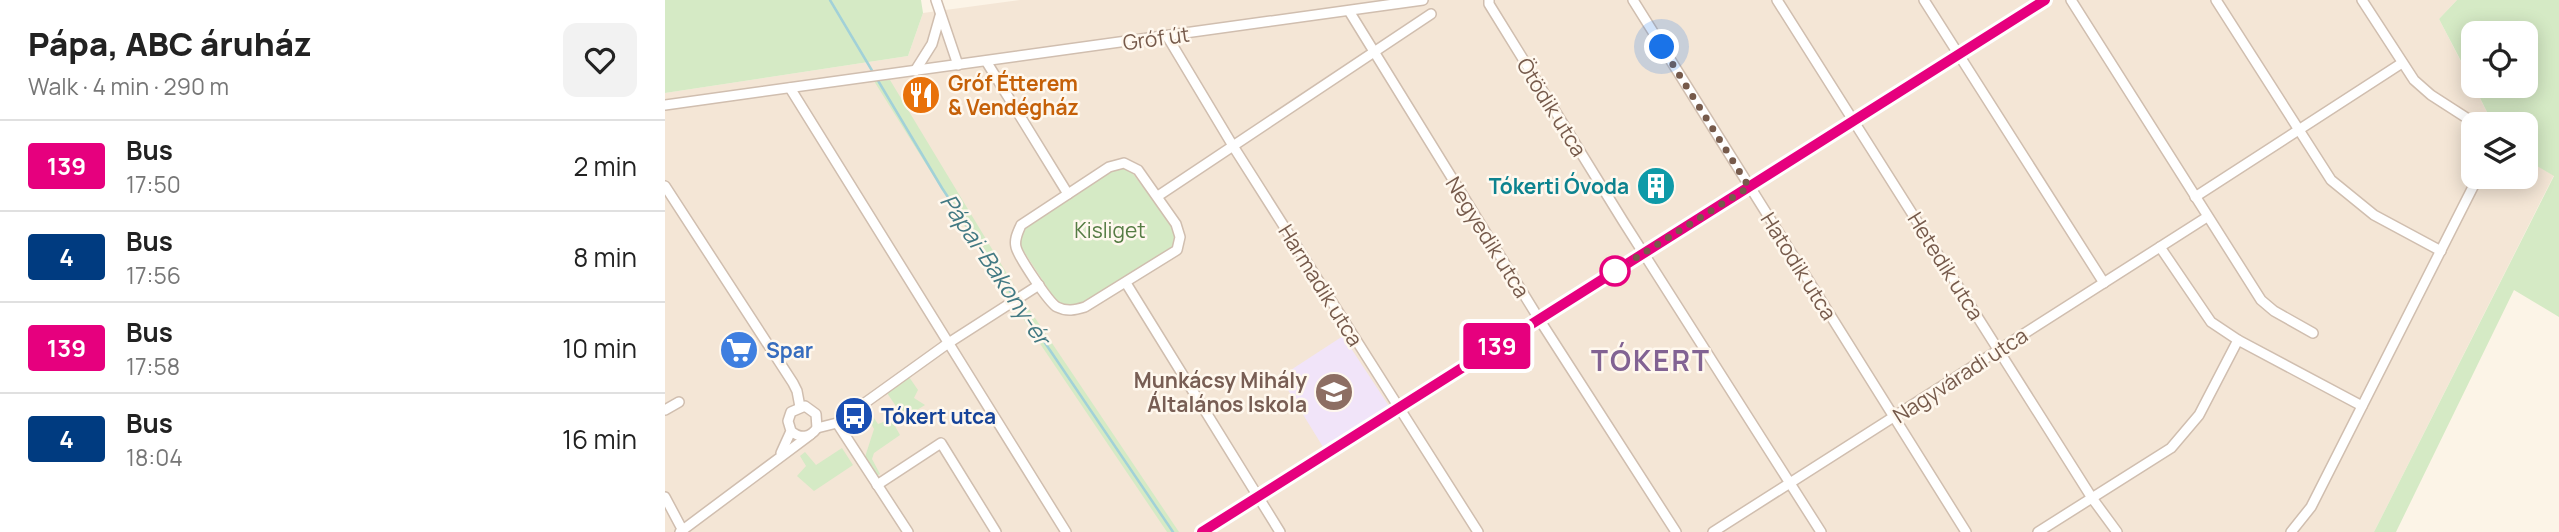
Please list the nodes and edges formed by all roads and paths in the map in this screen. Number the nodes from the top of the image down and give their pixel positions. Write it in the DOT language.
graph roads {
  1 [pos="936,0"];
  2 [pos="1423,0"];
  3 [pos="1489,0"];
  4 [pos="1633,0"];
  5 [pos="1777,0"];
  6 [pos="1924,0"];
  7 [pos="2045,0"];
  8 [pos="2071,0"];
  9 [pos="2216,0"];
  10 [pos="2362,0"];
  11 [pos="1349,11"];
  12 [pos="940,14"];
  13 [pos="1431,14"];
  14 [pos="1167,36"];
  15 [pos="1374,53"];
  16 [pos="1959,55"];
  17 [pos="986,61"];
  18 [pos="2402,63"];
  19 [pos="958,65"];
  20 [pos="915,71"];
  21 [pos="790,88"];
  22 [pos="665,105"];
  23 [pos="2461,114"];
  24 [pos="1854,120"];
  25 [pos="2298,130"];
  26 [pos="1233,146"];
  27 [pos="665,186"];
  28 [pos="1749,187"];
  29 [pos="2472,189"];
  30 [pos="1068,194"];
  31 [pos="1158,196"];
  32 [pos="2195,197"];
  33 [pos="2207,217"];
  34 [pos="2160,247"];
  35 [pos="2441,250"];
  36 [pos="1644,253"];
  37 [pos="1126,283"];
  38 [pos="2104,283"];
  39 [pos="1039,285"];
  40 [pos="1539,319"];
  41 [pos="2313,332"];
  42 [pos="2238,340"];
  43 [pos="947,344"];
  44 [pos="1999,350"];
  45 [pos="679,402"];
  46 [pos="2362,406"];
  47 [pos="800,407"];
  48 [pos="1399,407"];
  49 [pos="665,410"];
  50 [pos="1895,417"];
  51 [pos="837,423"];
  52 [pos="791,431"];
  53 [pos="813,431"];
  54 [pos="778,457"];
  55 [pos="1789,482"];
  56 [pos="877,485"];
  57 [pos="665,496"];
  58 [pos="1257,497"];
  59 [pos="2092,498"];
  60 [pos="681,531"];
  61 [pos="908,532"];
  62 [pos="996,532"];
  63 [pos="1066,532"];
  64 [pos="1202,532"];
  65 [pos="1280,532"];
  66 [pos="1478,532"];
  67 [pos="1676,532"];
  68 [pos="1713,532"];
  69 [pos="1821,532"];
  70 [pos="1966,532"];
  71 [pos="2038,532"];
  72 [pos="2117,532"];
  73 [pos="2291,532"];
  1 -- 12 [label="street"];
  2 -- 11 [label="street, Gróf út"];
  3 -- 36 [label="street, Ötödik utca"];
  4 -- 28 [label="street, Hatodik utca"];
  5 -- 24 [label="street, Hetedik utca"];
  6 -- 16 [label="street"];
  7 -- 16 [label="street"];
  8 -- 32 [label="street"];
  9 -- 25 [label="street"];
  10 -- 18 [label="street"];
  11 -- 14 [label="street, Gróf út"];
  11 -- 15 [label="street, Negyedik utca"];
  12 -- 19 [label="street"];
  12 -- 20 [label="street"];
  13 -- 15 [label="street"];
  14 -- 17 [label="street, Gróf út"];
  14 -- 26 [label="street, Harmadik utca"];
  15 -- 26 [label="street"];
  15 -- 40 [label="street, Negyedik utca"];
  16 -- 24 [label="street"];
  16 -- 38 [label="street"];
  17 -- 19 [label="street, Gróf út"];
  17 -- 30 [label="street"];
  18 -- 23 [label="street"];
  18 -- 25 [label="street"];
  19 -- 20 [label="street, Gróf út"];
  20 -- 21 [label="street, Gróf út"];
  21 -- 22 [label="street"];
  21 -- 43 [label="street"];
  24 -- 28 [label="street"];
  24 -- 44 [label="street, Hetedik utca"];
  25 -- 32 [label="street"];
  25 -- 35 [label="street"];
  26 -- 31 [label="street"];
  26 -- 48 [label="street, Harmadik utca"];
  27 -- 47 [label="street"];
  28 -- 36 [label="street"];
  28 -- 50 [label="street, Hatodik utca"];
  29 -- 35 [label="street"];
  30 -- 31 [label="street"];
  30 -- 39 [label="street"];
  31 -- 37 [label="street"];
  32 -- 33 [label="street"];
  33 -- 34 [label="street, Nagyváradi utca"];
  33 -- 41 [label="street"];
  34 -- 38 [label="street, Nagyváradi utca"];
  34 -- 42 [label="street"];
  35 -- 46 [label="street"];
  36 -- 40 [label="street"];
  36 -- 55 [label="street, Ötödik utca"];
  37 -- 39 [label="street"];
  37 -- 58 [label="street"];
  38 -- 44 [label="street, Nagyváradi utca"];
  39 -- 43 [label="street"];
  40 -- 48 [label="street"];
  40 -- 67 [label="street, Negyedik utca"];
  42 -- 46 [label="street"];
  42 -- 59 [label="street"];
  43 -- 51 [label="street"];
  43 -- 63 [label="street"];
  44 -- 50 [label="street, Nagyváradi utca"];
  44 -- 59 [label="street, Hetedik utca"];
  45 -- 49 [label="street"];
  46 -- 73 [label="street"];
  47 -- 52 [label="street"];
  47 -- 53 [label="street"];
  48 -- 58 [label="street"];
  48 -- 66 [label="street, Harmadik utca"];
  50 -- 55 [label="street, Nagyváradi utca"];
  50 -- 70 [label="street, Hatodik utca"];
  51 -- 53 [label="street"];
  51 -- 56 [label="street"];
  52 -- 53 [label="street"];
  52 -- 54 [label="street"];
  53 -- 54 [label="street"];
  54 -- 60 [label="street"];
  55 -- 68 [label="street, Nagyváradi utca"];
  55 -- 69 [label="street, Ötödik utca"];
  56 -- 61 [label="street"];
  56 -- 62 [label="street"];
  57 -- 60 [label="street"];
  58 -- 64 [label="street"];
  58 -- 65 [label="street"];
  59 -- 71 [label="street"];
  59 -- 72 [label="street, Hetedik utca"];
}
